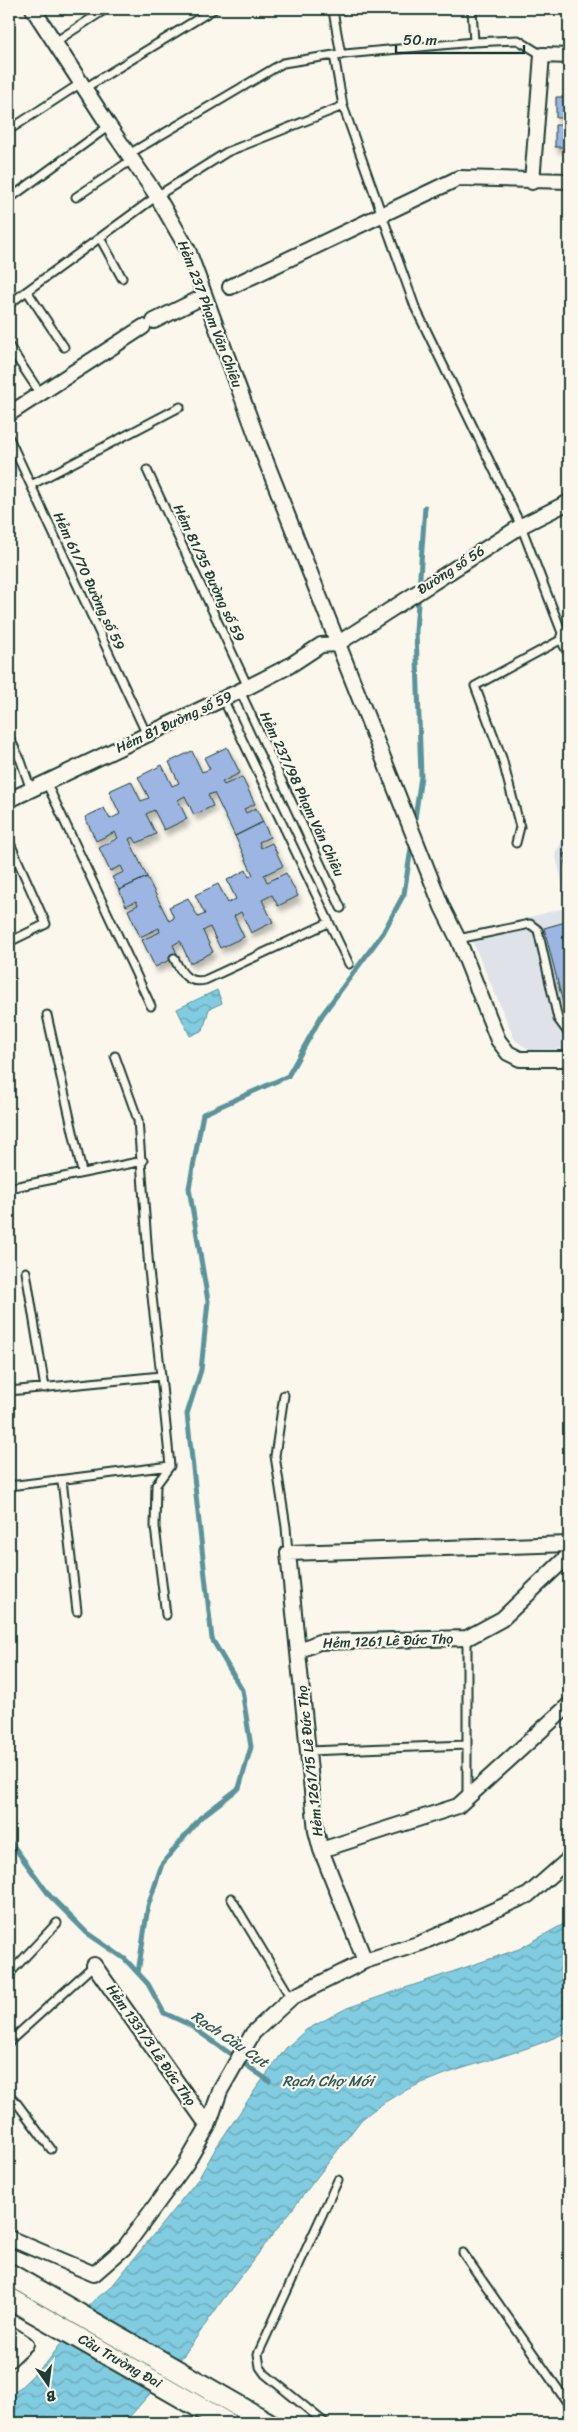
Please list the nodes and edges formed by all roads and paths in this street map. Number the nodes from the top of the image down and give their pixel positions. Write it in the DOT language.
graph roads {
  1 [pos="34,9"];
  2 [pos="106,9"];
  3 [pos="213,9"];
  4 [pos="343,9"];
  5 [pos="472,9"];
  6 [pos="55,42"];
  7 [pos="474,42"];
  8 [pos="338,55"];
  9 [pos="542,55"];
  10 [pos="569,56"];
  11 [pos="83,86"];
  12 [pos="343,106"];
  13 [pos="109,126"];
  14 [pos="9,130"];
  15 [pos="131,157"];
  16 [pos="532,182"];
  17 [pos="568,184"];
  18 [pos="157,196"];
  19 [pos="76,197"];
  20 [pos="9,199"];
  21 [pos="382,215"];
  22 [pos="100,238"];
  23 [pos="122,278"];
  24 [pos="230,287"];
  25 [pos="26,291"];
  26 [pos="205,296"];
  27 [pos="9,304"];
  28 [pos="9,346"];
  29 [pos="64,347"];
  30 [pos="40,393"];
  31 [pos="180,407"];
  32 [pos="9,414"];
  33 [pos="9,438"];
  34 [pos="147,470"];
  35 [pos="30,485"];
  36 [pos="569,502"];
  37 [pos="521,526"];
  38 [pos="567,643"];
  39 [pos="337,644"];
  40 [pos="244,689"];
  41 [pos="223,699"];
  42 [pos="147,735"];
  43 [pos="9,737"];
  44 [pos="46,782"];
  45 [pos="31,790"];
  46 [pos="9,800"];
  47 [pos="9,841"];
  48 [pos="516,843"];
  49 [pos="341,908"];
  50 [pos="328,922"];
  51 [pos="458,939"];
  52 [pos="9,942"];
  53 [pos="174,958"];
  54 [pos="349,964"];
  55 [pos="151,1006"];
  56 [pos="46,1015"];
  57 [pos="569,1034"];
  58 [pos="115,1056"];
  59 [pos="569,1059"];
  60 [pos="143,1161"];
  61 [pos="82,1172"];
  62 [pos="9,1188"];
  63 [pos="26,1272"];
  64 [pos="161,1376"];
  65 [pos="45,1388"];
  66 [pos="9,1391"];
  67 [pos="284,1395"];
  68 [pos="170,1466"];
  69 [pos="62,1480"];
  70 [pos="9,1486"];
  71 [pos="569,1544"];
  72 [pos="288,1553"];
  73 [pos="569,1555"];
  74 [pos="77,1612"];
  75 [pos="166,1615"];
  76 [pos="467,1638"];
  77 [pos="298,1651"];
  78 [pos="569,1706"];
  79 [pos="467,1745"];
  80 [pos="308,1751"];
  81 [pos="467,1799"];
  82 [pos="321,1850"];
  83 [pos="569,1859"];
  84 [pos="231,1898"];
  85 [pos="57,1923"];
  86 [pos="365,1961"];
  87 [pos="94,1965"];
  88 [pos="9,1974"];
  89 [pos="291,1998"];
  90 [pos="9,2042"];
  91 [pos="9,2095"];
  92 [pos="208,2126"];
  93 [pos="51,2149"];
  94 [pos="338,2180"];
  95 [pos="9,2238"];
  96 [pos="463,2253"];
  97 [pos="9,2274"];
  98 [pos="9,2298"];
  99 [pos="9,2333"];
  100 [pos="9,2360"];
  101 [pos="569,2405"];
  102 [pos="227,2423"];
  103 [pos="268,2423"];
  104 [pos="325,2423"];
  1 -- 6 [label="street, Hẻm 237 Phạm Văn Chiêu"];
  2 -- 6 [label="lane"];
  3 -- 11 [label="lane"];
  4 -- 8 [label="lane"];
  5 -- 7 [label="lane"];
  6 -- 11 [label="street, Hẻm 237 Phạm Văn Chiêu"];
  7 -- 8 [label="lane"];
  7 -- 9 [label="lane"];
  8 -- 12 [label="lane"];
  8 -- 15 [label="lane"];
  9 -- 10 [label="street"];
  9 -- 16 [label="street"];
  11 -- 13 [label="street, Hẻm 237 Phạm Văn Chiêu"];
  11 -- 14 [label="lane"];
  12 -- 18 [label="lane"];
  12 -- 21 [label="lane"];
  13 -- 15 [label="street, Hẻm 237 Phạm Văn Chiêu"];
  13 -- 20 [label="lane"];
  15 -- 18 [label="street, Hẻm 237 Phạm Văn Chiêu"];
  15 -- 19 [label="lane"];
  16 -- 17 [label="street"];
  16 -- 21 [label="street"];
  18 -- 22 [label="lane"];
  18 -- 26 [label="street, Hẻm 237 Phạm Văn Chiêu"];
  21 -- 24 [label="street"];
  21 -- 37 [label="lane"];
  22 -- 23 [label="lane"];
  22 -- 25 [label="lane"];
  25 -- 27 [label="lane"];
  25 -- 29 [label="lane"];
  26 -- 30 [label="street"];
  26 -- 39 [label="street, Hẻm 237 Phạm Văn Chiêu"];
  28 -- 30 [label="lane"];
  30 -- 32 [label="street"];
  31 -- 35 [label="lane"];
  33 -- 35 [label="lane, Hẻm 61/70 Đường số 59"];
  34 -- 40 [label="lane, Hẻm 81/35 Đường số 59"];
  35 -- 42 [label="lane, Hẻm 61/70 Đường số 59"];
  36 -- 37 [label="street, Đường số 56"];
  37 -- 38 [label="lane"];
  37 -- 39 [label="street, Đường số 56"];
  38 -- 48 [label="lane"];
  39 -- 40 [label="street, Hẻm 81 Đường số 59"];
  39 -- 51 [label="street, Hẻm 237 Phạm Văn Chiêu"];
  40 -- 41 [label="street, Hẻm 81 Đường số 59"];
  40 -- 49 [label="lane, Hẻm 237/98 Phạm Văn Chiêu"];
  41 -- 42 [label="street, Hẻm 81 Đường số 59"];
  41 -- 50 [label="lane"];
  42 -- 44 [label="street, Hẻm 81 Đường số 59"];
  43 -- 45 [label="lane"];
  44 -- 45 [label="street, Hẻm 81 Đường số 59"];
  44 -- 55 [label="lane"];
  45 -- 46 [label="street, Hẻm 81 Đường số 59"];
  47 -- 52 [label="lane"];
  50 -- 53 [label="lane"];
  50 -- 54 [label="lane"];
  51 -- 57 [label="lane"];
  51 -- 59 [label="street, Hẻm 237 Phạm Văn Chiêu"];
  56 -- 61 [label="lane"];
  58 -- 60 [label="lane"];
  60 -- 61 [label="lane"];
  60 -- 64 [label="lane"];
  61 -- 62 [label="lane"];
  63 -- 65 [label="lane"];
  64 -- 65 [label="lane"];
  64 -- 68 [label="lane"];
  65 -- 66 [label="lane"];
  67 -- 72 [label="lane"];
  68 -- 69 [label="lane"];
  68 -- 75 [label="lane"];
  69 -- 70 [label="lane"];
  69 -- 74 [label="lane"];
  71 -- 72 [label="street"];
  72 -- 77 [label="street, Hẻm 1261/15 Lê Đức Thọ"];
  73 -- 76 [label="street, Hẻm 1261 Lê Đức Thọ"];
  76 -- 77 [label="street, Hẻm 1261 Lê Đức Thọ"];
  76 -- 79 [label="lane"];
  77 -- 80 [label="street, Hẻm 1261/15 Lê Đức Thọ"];
  78 -- 81 [label="street"];
  79 -- 80 [label="lane"];
  79 -- 81 [label="lane"];
  80 -- 82 [label="street, Hẻm 1261/15 Lê Đức Thọ"];
  81 -- 82 [label="street"];
  82 -- 86 [label="street, Hẻm 1261/15 Lê Đức Thọ"];
  83 -- 86 [label="street"];
  84 -- 89 [label="lane"];
  85 -- 88 [label="lane"];
  86 -- 89 [label="street"];
  87 -- 90 [label="lane"];
  87 -- 92 [label="street, Hẻm 1331/3 Lê Đức Thọ"];
  89 -- 92 [label="street"];
  91 -- 93 [label="lane"];
  92 -- 95 [label="street"];
  94 -- 104 [label="lane"];
  96 -- 101 [label="lane"];
  97 -- 103 [label="main road, Cầu Trường Đai"];
  98 -- 102 [label="main road, Cầu Trường Đai"];
  99 -- 100 [label="street"];
}
